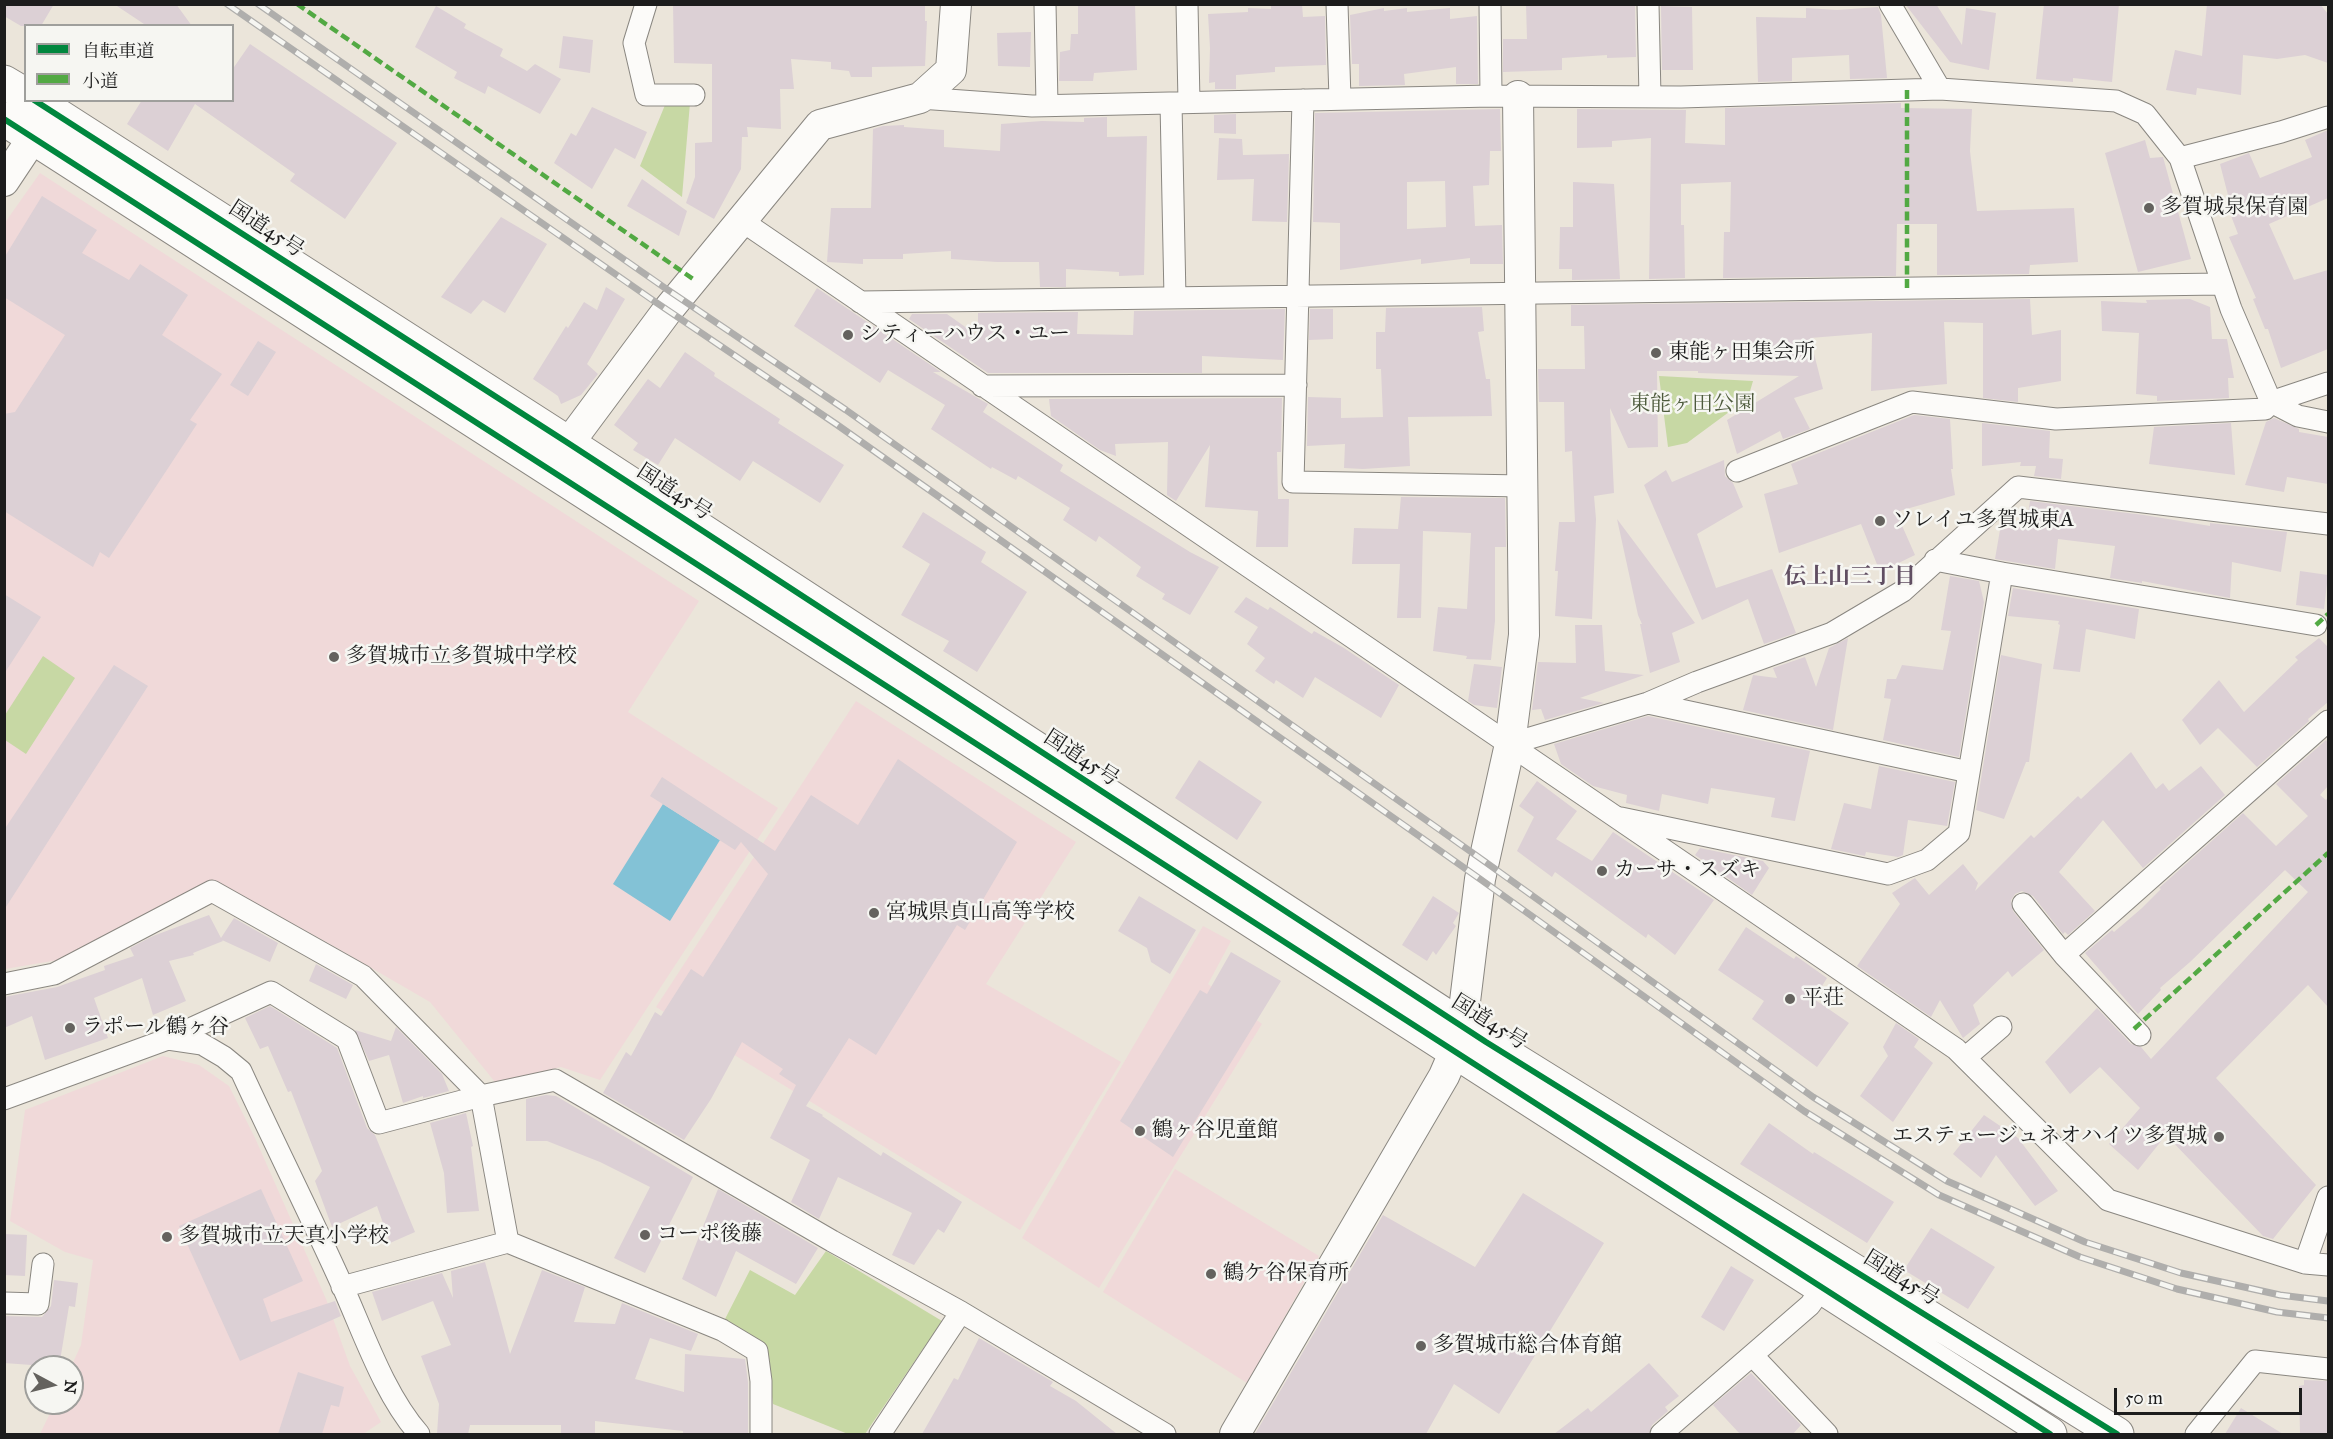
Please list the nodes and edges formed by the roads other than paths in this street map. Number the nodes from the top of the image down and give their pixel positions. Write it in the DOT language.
graph roads {
  1 [pos="646,4"];
  2 [pos="956,4"];
  3 [pos="1045,4"];
  4 [pos="1187,4"];
  5 [pos="1337,4"];
  6 [pos="1490,4"];
  7 [pos="1647,4"];
  8 [pos="1890,4"];
  9 [pos="4,82"];
  10 [pos="1940,89"];
  11 [pos="694,95"];
  12 [pos="1504,96"];
  13 [pos="1650,97"];
  14 [pos="920,98"];
  15 [pos="1340,99"];
  16 [pos="24,100"];
  17 [pos="1303,100"];
  18 [pos="1180,103"];
  19 [pos="1047,105"];
  20 [pos="36,111"];
  21 [pos="2328,117"];
  22 [pos="4,119"];
  23 [pos="2180,158"];
  24 [pos="4,181"];
  25 [pos="742,221"];
  26 [pos="2222,284"];
  27 [pos="1518,293"];
  28 [pos="1298,296"];
  29 [pos="1175,298"];
  30 [pos="860,302"];
  31 [pos="2328,383"];
  32 [pos="1296,385"];
  33 [pos="982,386"];
  34 [pos="2271,402"];
  35 [pos="2328,422"];
  36 [pos="568,443"];
  37 [pos="550,469"];
  38 [pos="1737,471"];
  39 [pos="1523,486"];
  40 [pos="2328,524"];
  41 [pos="1935,560"];
  42 [pos="2002,573"];
  43 [pos="2316,625"];
  44 [pos="1648,703"];
  45 [pos="2328,721"];
  46 [pos="1510,744"];
  47 [pos="1969,772"];
  48 [pos="1612,816"];
  49 [pos="2023,904"];
  50 [pos="2064,955"];
  51 [pos="4,984"];
  52 [pos="2001,1027"];
  53 [pos="2140,1035"];
  54 [pos="168,1039"];
  55 [pos="1458,1040"];
  56 [pos="1965,1058"];
  57 [pos="481,1096"];
  58 [pos="4,1099"];
  59 [pos="2328,1197"];
  60 [pos="508,1242"];
  61 [pos="1842,1262"];
  62 [pos="2305,1263"];
  63 [pos="43,1264"];
  64 [pos="2328,1265"];
  65 [pos="342,1287"];
  66 [pos="1822,1288"];
  67 [pos="4,1303"];
  68 [pos="961,1312"];
  69 [pos="1753,1356"];
  70 [pos="2328,1369"];
  71 [pos="419,1434"];
  72 [pos="761,1434"];
  73 [pos="880,1434"];
  74 [pos="1166,1434"];
  75 [pos="1235,1434"];
  76 [pos="1661,1434"];
  77 [pos="1827,1434"];
  78 [pos="2050,1434"];
  79 [pos="2117,1434"];
  80 [pos="2196,1434"];
  1 -- 11 [label="street"];
  2 -- 14 [label="street"];
  3 -- 19 [label="street"];
  4 -- 18 [label="street"];
  5 -- 15 [label="street"];
  6 -- 12 [label="street"];
  7 -- 13 [label="street"];
  8 -- 10 [label="street"];
  9 -- 16 [label="highway, 国道45号"];
  10 -- 13 [label="street"];
  10 -- 23 [label="street"];
  12 -- 13 [label="street"];
  12 -- 15 [label="street"];
  12 -- 27 [label="street"];
  14 -- 19 [label="street"];
  14 -- 25 [label="street"];
  15 -- 17 [label="street"];
  17 -- 18 [label="street"];
  17 -- 28 [label="street"];
  18 -- 19 [label="street"];
  18 -- 29 [label="street"];
  20 -- 22 [label="highway, 国道45号"];
  20 -- 24 [label="street"];
  20 -- 36 [label="highway, 国道45号"];
  20 -- 37 [label="highway, 国道45号"];
  21 -- 23 [label="street"];
  23 -- 26 [label="street"];
  25 -- 30 [label="street"];
  25 -- 36 [label="street"];
  26 -- 27 [label="street"];
  26 -- 34 [label="street"];
  27 -- 28 [label="street"];
  27 -- 39 [label="street"];
  28 -- 29 [label="street"];
  28 -- 32 [label="street"];
  29 -- 30 [label="street"];
  30 -- 33 [label="street"];
  31 -- 34 [label="street"];
  32 -- 33 [label="street"];
  32 -- 39 [label="street"];
  33 -- 46 [label="street"];
  34 -- 35 [label="street"];
  34 -- 38 [label="street"];
  36 -- 37 [label="street"];
  36 -- 55 [label="highway, 国道45号"];
  37 -- 55 [label="highway, 国道45号"];
  39 -- 46 [label="street"];
  40 -- 41 [label="street"];
  41 -- 42 [label="street"];
  41 -- 44 [label="street"];
  42 -- 43 [label="street"];
  42 -- 47 [label="street"];
  44 -- 46 [label="street"];
  44 -- 47 [label="street"];
  45 -- 50 [label="street"];
  46 -- 48 [label="street"];
  46 -- 55 [label="street"];
  47 -- 48 [label="street"];
  48 -- 56 [label="street"];
  49 -- 50 [label="street"];
  50 -- 53 [label="street"];
  51 -- 57 [label="street"];
  52 -- 56 [label="street"];
  54 -- 57 [label="street"];
  54 -- 58 [label="street"];
  54 -- 65 [label="street"];
  55 -- 61 [label="highway, 国道45号"];
  55 -- 66 [label="highway, 国道45号"];
  55 -- 75 [label="street"];
  56 -- 62 [label="street"];
  57 -- 60 [label="street"];
  57 -- 68 [label="street"];
  59 -- 62 [label="street"];
  60 -- 65 [label="street"];
  60 -- 72 [label="street"];
  61 -- 66 [label="street"];
  61 -- 79 [label="highway, 国道45号"];
  62 -- 64 [label="street"];
  63 -- 67 [label="street"];
  65 -- 71 [label="street"];
  66 -- 69 [label="street"];
  66 -- 78 [label="highway, 国道45号"];
  68 -- 73 [label="street"];
  68 -- 74 [label="street"];
  69 -- 76 [label="street"];
  69 -- 77 [label="street"];
  70 -- 80 [label="street"];
}
